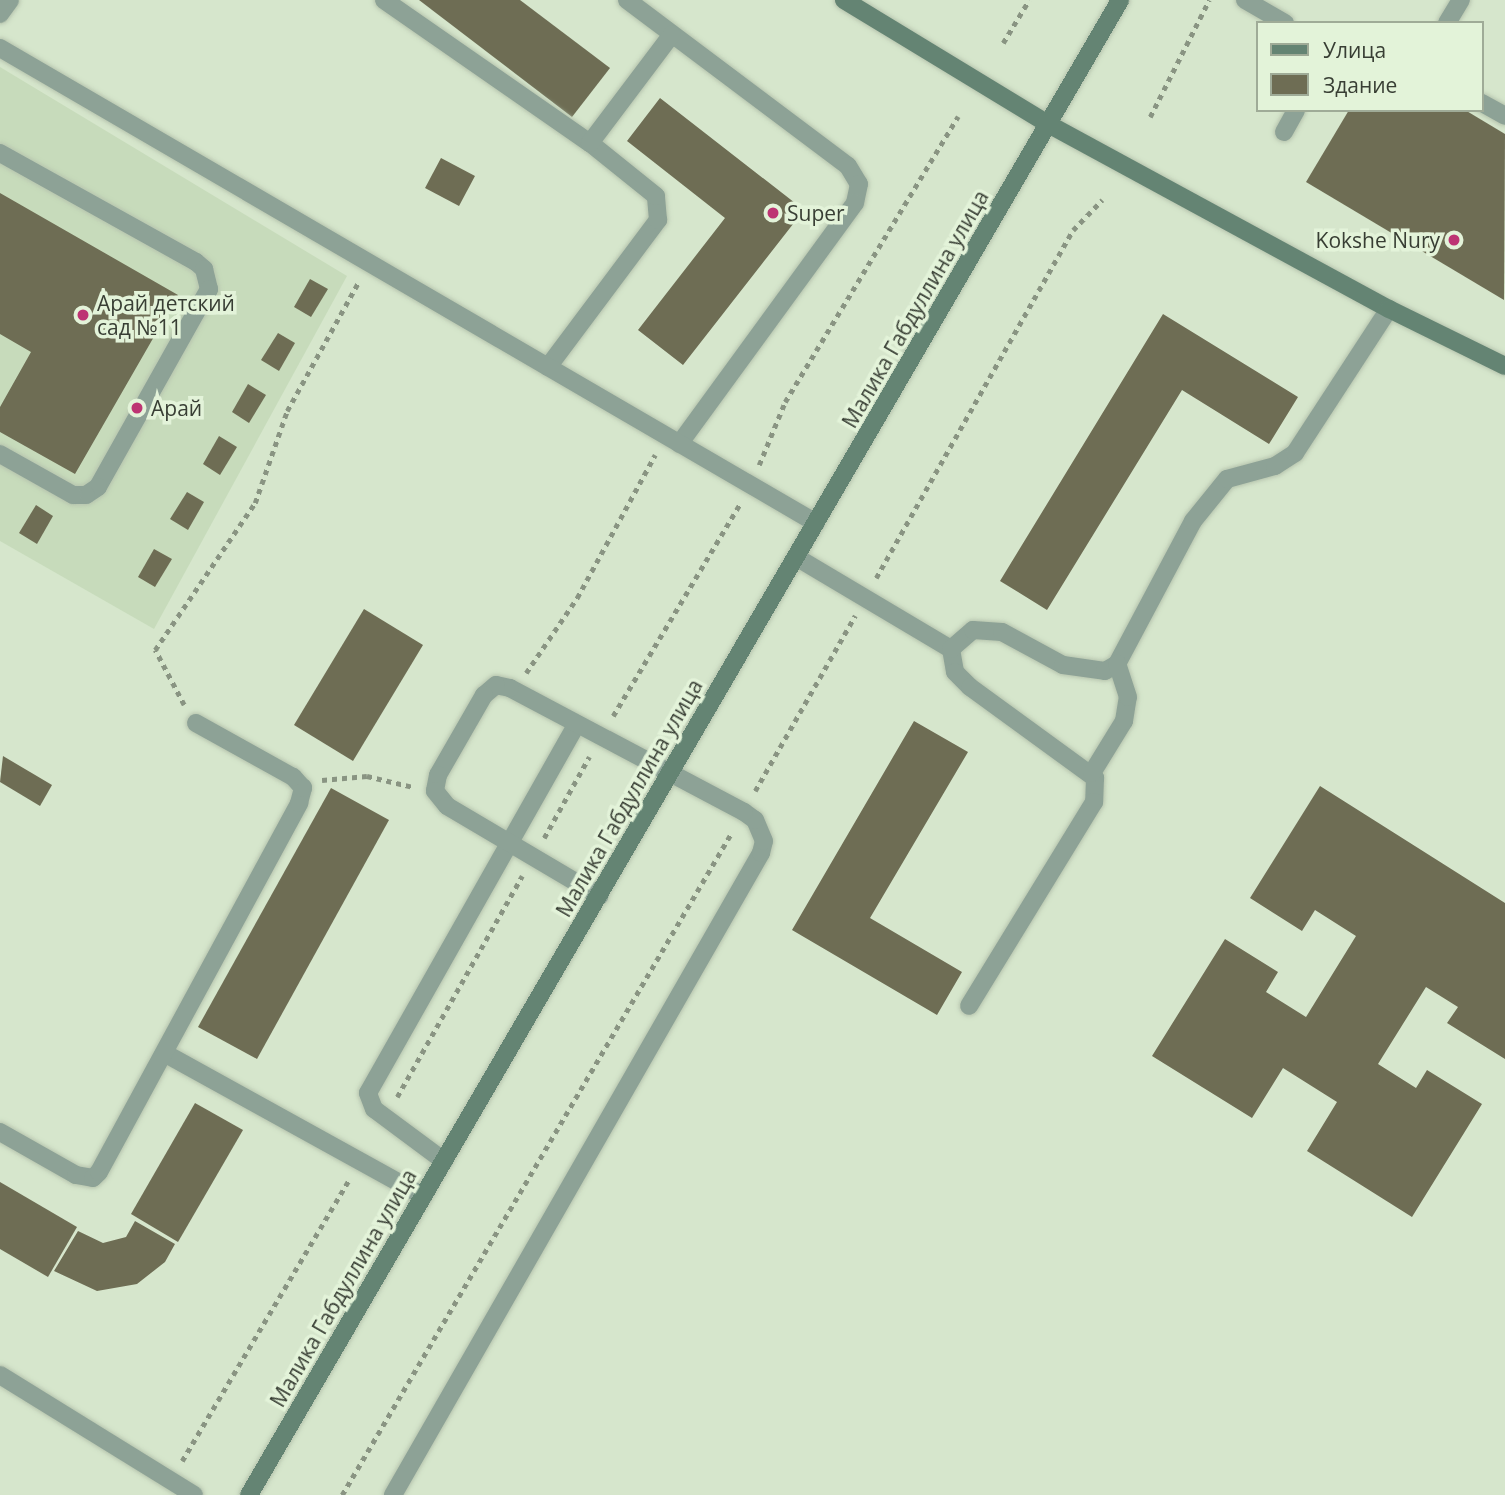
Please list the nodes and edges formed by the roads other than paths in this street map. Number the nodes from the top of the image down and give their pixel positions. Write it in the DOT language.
graph roads {
  1 [pos="10,0"];
  2 [pos="384,0"];
  3 [pos="627,0"];
  4 [pos="845,0"];
  5 [pos="1120,0"];
  6 [pos="1245,0"];
  7 [pos="1461,0"];
  8 [pos="0,14"];
  9 [pos="1282,21"];
  10 [pos="1448,21"];
  11 [pos="672,34"];
  12 [pos="0,48"];
  13 [pos="1484,104"];
  14 [pos="1295,112"];
  15 [pos="1505,116"];
  16 [pos="1048,124"];
  17 [pos="1284,132"];
  18 [pos="590,143"];
  19 [pos="0,153"];
  20 [pos="1389,309"];
  21 [pos="1505,366"];
  22 [pos="548,367"];
  23 [pos="673,440"];
  24 [pos="0,454"];
  25 [pos="816,523"];
  26 [pos="796,556"];
  27 [pos="951,649"];
  28 [pos="1117,664"];
  29 [pos="196,723"];
  30 [pos="577,724"];
  31 [pos="1092,773"];
  32 [pos="669,774"];
  33 [pos="509,843"];
  34 [pos="598,896"];
  35 [pos="969,1006"];
  36 [pos="166,1054"];
  37 [pos="0,1132"];
  38 [pos="444,1161"];
  39 [pos="424,1196"];
  40 [pos="0,1375"];
  41 [pos="194,1495"];
  42 [pos="249,1495"];
  43 [pos="393,1495"];
  1 -- 8 [label="street"];
  2 -- 18 [label="street"];
  3 -- 11 [label="street"];
  4 -- 16 [label="street"];
  5 -- 16 [label="street, Малика Габдуллина улица"];
  6 -- 9 [label="street"];
  7 -- 10 [label="street"];
  11 -- 18 [label="street"];
  11 -- 23 [label="street"];
  12 -- 22 [label="street"];
  13 -- 15 [label="street"];
  14 -- 17 [label="street"];
  16 -- 20 [label="street"];
  16 -- 25 [label="street, Малика Габдуллина улица"];
  18 -- 22 [label="street"];
  19 -- 24 [label="street"];
  20 -- 21 [label="street"];
  20 -- 28 [label="street"];
  22 -- 23 [label="street"];
  23 -- 25 [label="street"];
  25 -- 26 [label="street, Малика Габдуллина улица"];
  26 -- 27 [label="street"];
  26 -- 32 [label="street, Малика Габдуллина улица"];
  27 -- 28 [label="street"];
  27 -- 31 [label="street"];
  28 -- 31 [label="street"];
  29 -- 36 [label="street"];
  30 -- 32 [label="street"];
  30 -- 33 [label="street"];
  30 -- 33 [label="street"];
  31 -- 35 [label="street"];
  32 -- 34 [label="street, Малика Габдуллина улица"];
  32 -- 43 [label="street"];
  33 -- 34 [label="street"];
  33 -- 38 [label="street"];
  34 -- 38 [label="street, Малика Габдуллина улица"];
  36 -- 37 [label="street"];
  36 -- 39 [label="street"];
  38 -- 39 [label="street, Малика Габдуллина улица"];
  39 -- 42 [label="street, Малика Габдуллина улица"];
  40 -- 41 [label="street"];
}
